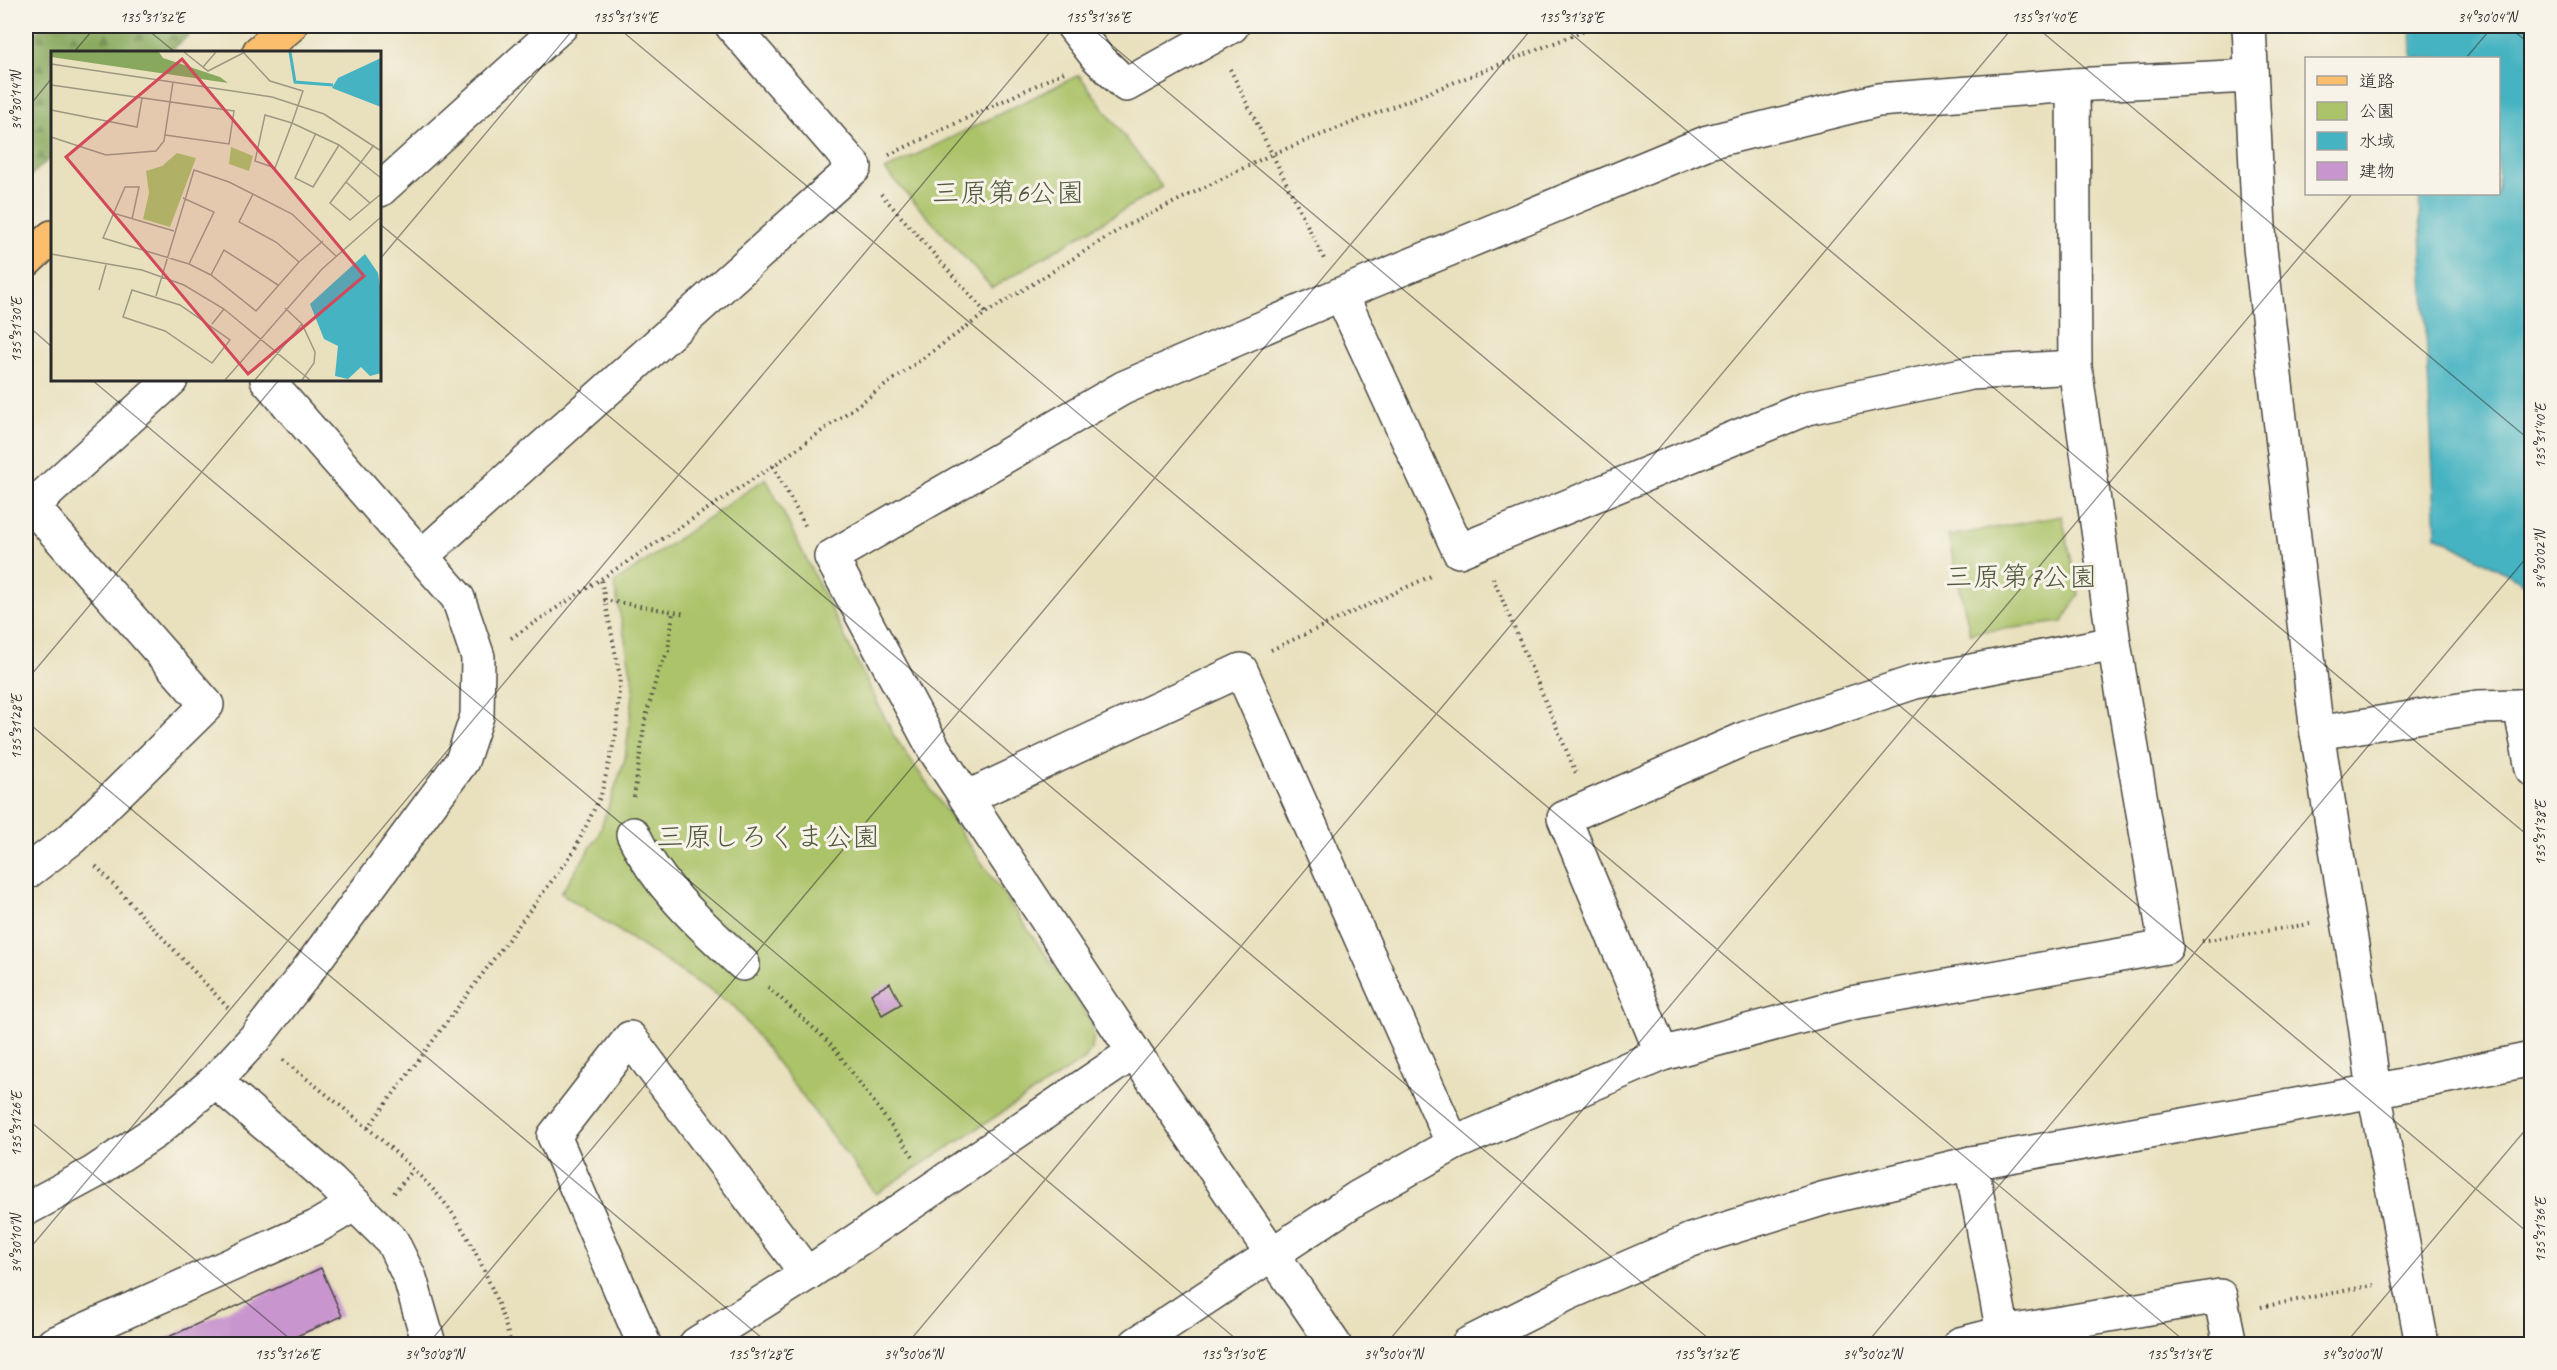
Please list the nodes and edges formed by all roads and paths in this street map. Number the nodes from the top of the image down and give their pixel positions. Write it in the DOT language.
graph roads {
  1 [pos="290,26"];
  2 [pos="561,26"];
  3 [pos="732,26"];
  4 [pos="1073,26"];
  5 [pos="1597,26"];
  6 [pos="2249,26"];
  7 [pos="1223,30"];
  8 [pos="261,51"];
  9 [pos="1097,57"];
  10 [pos="2250,76"];
  11 [pos="2073,84"];
  12 [pos="1270,155"];
  13 [pos="855,167"];
  14 [pos="381,189"];
  15 [pos="51,238"];
  16 [pos="26,261"];
  17 [pos="1341,294"];
  18 [pos="986,313"];
  19 [pos="2075,367"];
  20 [pos="170,381"];
  21 [pos="268,381"];
  22 [pos="773,466"];
  23 [pos="29,509"];
  24 [pos="1468,547"];
  25 [pos="422,556"];
  26 [pos="831,557"];
  27 [pos="601,579"];
  28 [pos="604,600"];
  29 [pos="673,612"];
  30 [pos="686,614"];
  31 [pos="2114,643"];
  32 [pos="478,657"];
  33 [pos="1241,670"];
  34 [pos="2526,707"];
  35 [pos="2317,733"];
  36 [pos="2532,769"];
  37 [pos="966,798"];
  38 [pos="1590,806"];
  39 [pos="633,834"];
  40 [pos="72,838"];
  41 [pos="26,873"];
  42 [pos="2313,924"];
  43 [pos="2166,947"];
  44 [pos="743,964"];
  45 [pos="256,1037"];
  46 [pos="1134,1052"];
  47 [pos="1662,1054"];
  48 [pos="2532,1059"];
  49 [pos="214,1080"];
  50 [pos="2374,1091"];
  51 [pos="368,1128"];
  52 [pos="1452,1143"];
  53 [pos="1971,1163"];
  54 [pos="934,1188"];
  55 [pos="355,1204"];
  56 [pos="26,1209"];
  57 [pos="1271,1253"];
  58 [pos="807,1274"];
  59 [pos="2375,1285"];
  60 [pos="2227,1329"];
  61 [pos="2003,1333"];
  62 [pos="53,1344"];
  63 [pos="429,1344"];
  64 [pos="511,1344"];
  65 [pos="644,1344"];
  66 [pos="696,1344"];
  67 [pos="1136,1344"];
  68 [pos="1334,1344"];
  69 [pos="1468,1344"];
  70 [pos="1960,1344"];
  71 [pos="2422,1344"];
  1 -- 8 [label="main road"];
  2 -- 14 [label="street"];
  3 -- 13 [label="street"];
  4 -- 9 [label="street"];
  5 -- 12 [label="path"];
  6 -- 10 [label="street"];
  7 -- 9 [label="street"];
  7 -- 12 [label="path"];
  9 -- 13 [label="path"];
  10 -- 11 [label="street"];
  10 -- 35 [label="street"];
  11 -- 17 [label="street"];
  11 -- 19 [label="street"];
  12 -- 17 [label="path"];
  12 -- 18 [label="path"];
  13 -- 18 [label="path"];
  13 -- 25 [label="street"];
  15 -- 16 [label="main road"];
  17 -- 24 [label="street"];
  17 -- 26 [label="street"];
  18 -- 22 [label="path"];
  19 -- 24 [label="street"];
  19 -- 31 [label="street"];
  20 -- 23 [label="street"];
  21 -- 25 [label="street"];
  22 -- 26 [label="path"];
  22 -- 27 [label="path"];
  23 -- 40 [label="street"];
  24 -- 33 [label="path"];
  24 -- 38 [label="path"];
  25 -- 32 [label="street"];
  26 -- 37 [label="street"];
  27 -- 28 [label="path"];
  27 -- 32 [label="path"];
  28 -- 29 [label="path"];
  28 -- 51 [label="path"];
  29 -- 30 [label="path"];
  29 -- 39 [label="path"];
  31 -- 38 [label="street"];
  31 -- 43 [label="street"];
  32 -- 45 [label="street"];
  33 -- 37 [label="street"];
  33 -- 52 [label="street"];
  34 -- 35 [label="street"];
  34 -- 36 [label="street"];
  35 -- 50 [label="street"];
  37 -- 46 [label="street"];
  38 -- 47 [label="street"];
  39 -- 44 [label="street"];
  40 -- 41 [label="street"];
  40 -- 45 [label="path"];
  42 -- 43 [label="path"];
  43 -- 47 [label="street"];
  44 -- 54 [label="path"];
  45 -- 49 [label="street"];
  45 -- 51 [label="path"];
  46 -- 54 [label="street"];
  46 -- 57 [label="street"];
  47 -- 52 [label="street"];
  48 -- 50 [label="street"];
  49 -- 55 [label="street"];
  49 -- 56 [label="street"];
  50 -- 53 [label="street"];
  50 -- 71 [label="street"];
  51 -- 64 [label="path"];
  52 -- 57 [label="street"];
  53 -- 61 [label="street"];
  53 -- 69 [label="street"];
  54 -- 58 [label="street"];
  55 -- 62 [label="street"];
  55 -- 63 [label="street"];
  57 -- 67 [label="street"];
  57 -- 68 [label="street"];
  58 -- 65 [label="street"];
  58 -- 66 [label="street"];
  59 -- 60 [label="path"];
  60 -- 61 [label="street"];
  61 -- 70 [label="street"];
}
